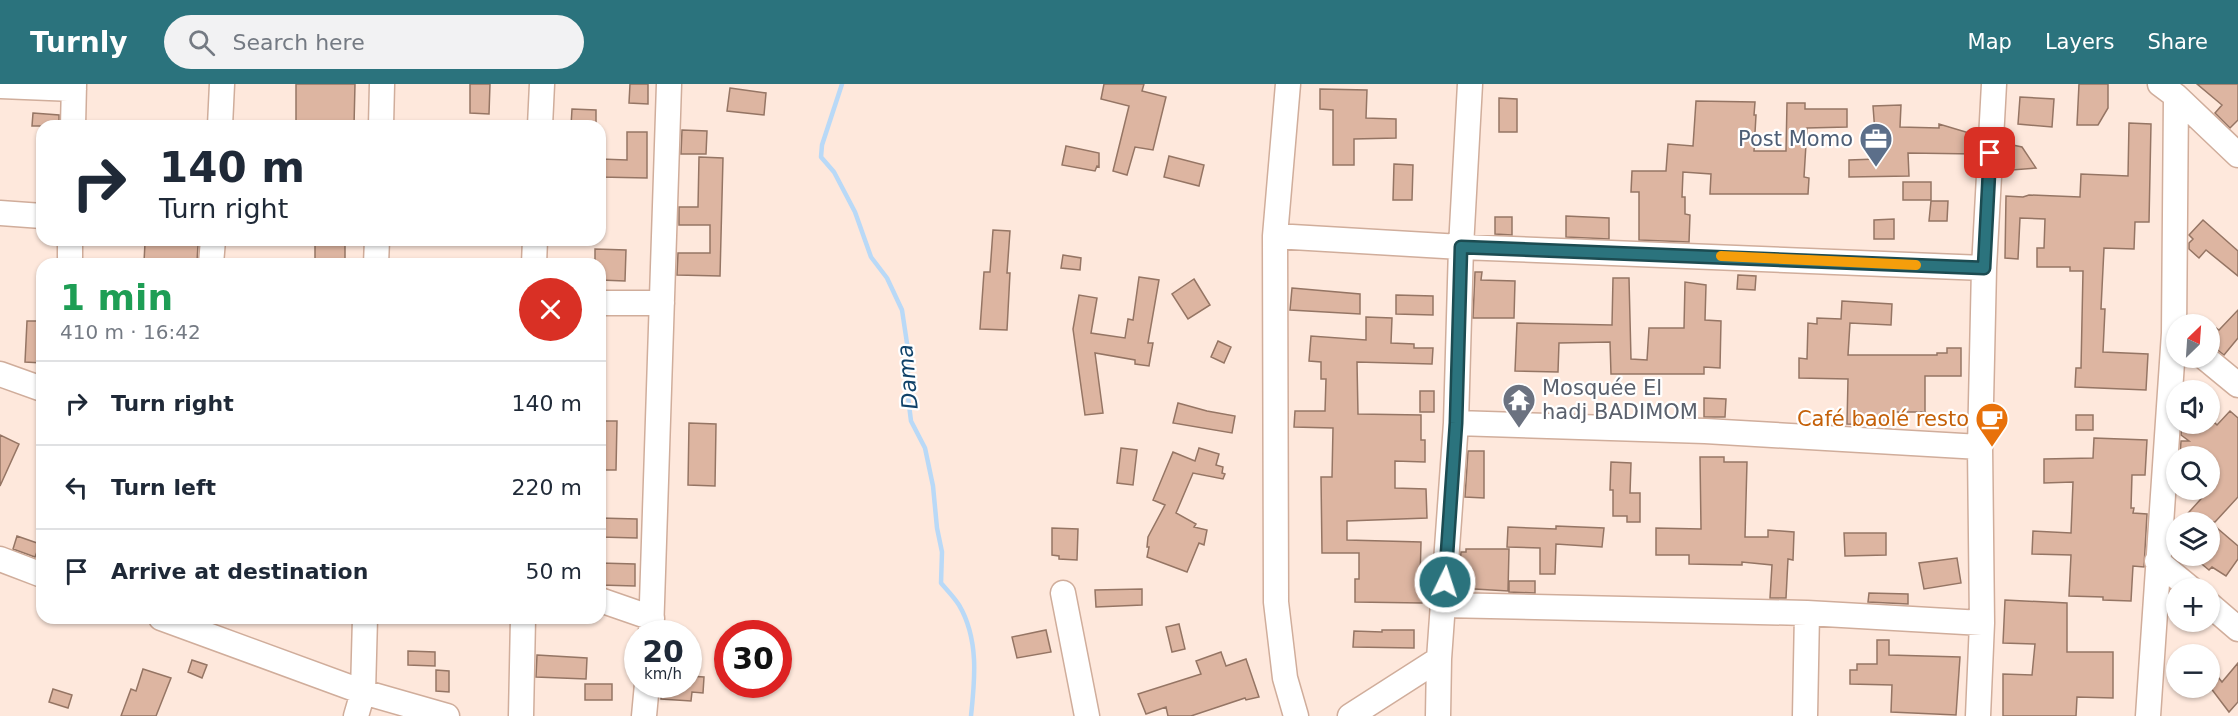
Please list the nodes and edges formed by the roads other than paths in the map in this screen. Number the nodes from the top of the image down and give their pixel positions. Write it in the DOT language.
graph roads {
  1 [pos="222,84"];
  2 [pos="382,84"];
  3 [pos="542,84"];
  4 [pos="669,84"];
  5 [pos="1288,84"];
  6 [pos="1470,84"];
  7 [pos="1994,84"];
  8 [pos="0,86"];
  9 [pos="74,86"];
  10 [pos="2168,90"];
  11 [pos="73,120"];
  12 [pos="220,120"];
  13 [pos="381,120"];
  14 [pos="540,120"];
  15 [pos="2238,154"];
  16 [pos="0,213"];
  17 [pos="36,216"];
  18 [pos="1275,236"];
  19 [pos="1461,247"];
  20 [pos="1984,268"];
  21 [pos="606,303"];
  22 [pos="662,303"];
  23 [pos="2174,314"];
  24 [pos="2172,368"];
  25 [pos="2217,368"];
  26 [pos="0,374"];
  27 [pos="2238,385"];
  28 [pos="36,387"];
  29 [pos="1456,423"];
  30 [pos="1980,447"];
  31 [pos="0,559"];
  32 [pos="2157,561"];
  33 [pos="36,573"];
  34 [pos="2178,578"];
  35 [pos="1064,593"];
  36 [pos="606,603"];
  37 [pos="1443,605"];
  38 [pos="1807,613"];
  39 [pos="2220,614"];
  40 [pos="642,620"];
  41 [pos="652,620"];
  42 [pos="1982,623"];
  43 [pos="176,624"];
  44 [pos="365,624"];
  45 [pos="523,624"];
  46 [pos="2238,629"];
  47 [pos="1439,659"];
  48 [pos="363,692"];
  49 [pos="646,698"];
  50 [pos="356,716"];
  51 [pos="447,716"];
  52 [pos="522,716"];
  53 [pos="644,716"];
  54 [pos="1088,716"];
  55 [pos="1296,716"];
  56 [pos="1350,716"];
  57 [pos="1438,716"];
  58 [pos="1805,716"];
  59 [pos="1978,716"];
  60 [pos="2148,716"];
  1 -- 12 [label="street"];
  2 -- 13 [label="street"];
  3 -- 14 [label="street"];
  4 -- 22 [label="street"];
  5 -- 18 [label="street"];
  6 -- 19 [label="street"];
  7 -- 20 [label="street"];
  8 -- 9 [label="street"];
  9 -- 11 [label="street"];
  10 -- 15 [label="street"];
  10 -- 23 [label="street"];
  16 -- 17 [label="street"];
  18 -- 19 [label="street"];
  18 -- 55 [label="street"];
  19 -- 20 [label="street"];
  19 -- 29 [label="street"];
  20 -- 30 [label="street"];
  21 -- 22 [label="street"];
  22 -- 41 [label="street"];
  24 -- 32 [label="street"];
  25 -- 27 [label="street"];
  26 -- 28 [label="street"];
  29 -- 30 [label="street"];
  29 -- 37 [label="street"];
  30 -- 42 [label="street"];
  31 -- 33 [label="street"];
  32 -- 34 [label="street"];
  32 -- 60 [label="street"];
  35 -- 54 [label="street"];
  36 -- 40 [label="street"];
  37 -- 38 [label="street"];
  37 -- 47 [label="street"];
  38 -- 42 [label="street"];
  38 -- 58 [label="street"];
  39 -- 46 [label="street"];
  42 -- 59 [label="street"];
  43 -- 48 [label="street"];
  44 -- 48 [label="street"];
  45 -- 52 [label="street"];
  47 -- 56 [label="street"];
  47 -- 57 [label="street"];
  48 -- 50 [label="street"];
  48 -- 51 [label="street"];
  49 -- 53 [label="street"];
}
